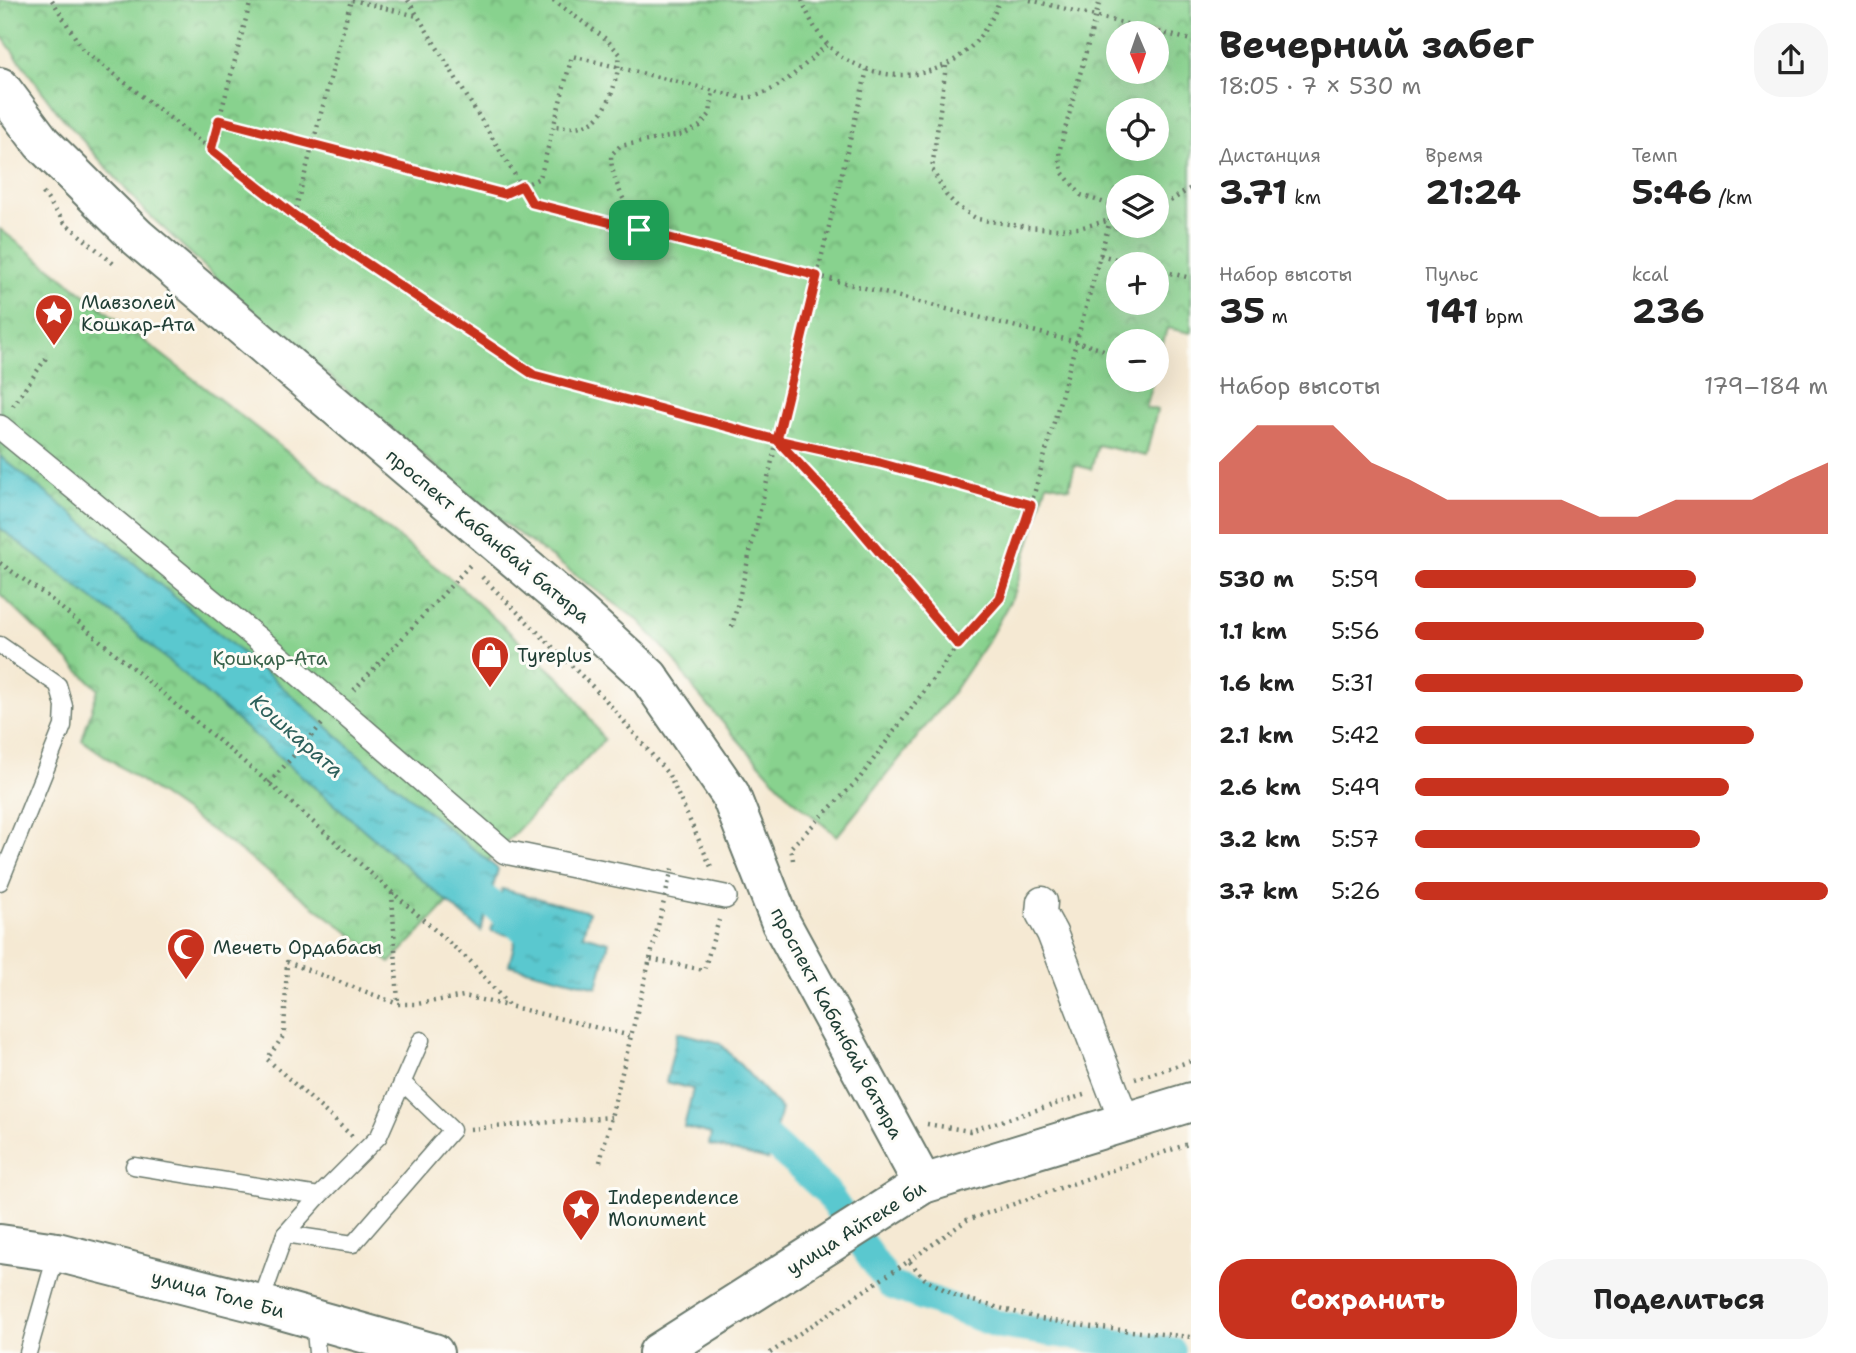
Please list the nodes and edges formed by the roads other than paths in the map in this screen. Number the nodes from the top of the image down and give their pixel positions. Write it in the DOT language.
graph roads {
  1 [pos="0,87"];
  2 [pos="4,420"];
  3 [pos="0,645"];
  4 [pos="0,882"];
  5 [pos="725,897"];
  6 [pos="1042,902"];
  7 [pos="421,1040"];
  8 [pos="402,1082"];
  9 [pos="1191,1102"];
  10 [pos="1125,1122"];
  11 [pos="134,1166"];
  12 [pos="912,1191"];
  13 [pos="319,1196"];
  14 [pos="285,1234"];
  15 [pos="0,1244"];
  16 [pos="57,1252"];
  17 [pos="260,1304"];
  18 [pos="316,1336"];
  19 [pos="661,1352"];
  20 [pos="28,1353"];
  21 [pos="431,1353"];
  1 -- 12 [label="street, проспект Кабанбай батыра"];
  2 -- 5 [label="street"];
  3 -- 4 [label="lane"];
  6 -- 10 [label="street"];
  7 -- 8 [label="lane"];
  8 -- 13 [label="lane"];
  8 -- 14 [label="lane"];
  9 -- 10 [label="street, улица Айтеке би"];
  10 -- 12 [label="street, улица Айтеке би"];
  11 -- 13 [label="lane"];
  12 -- 19 [label="street, улица Айтеке би"];
  13 -- 14 [label="lane"];
  14 -- 17 [label="lane"];
  15 -- 16 [label="street, улица Толе Би"];
  16 -- 17 [label="street, улица Толе Би"];
  16 -- 20 [label="lane"];
  17 -- 18 [label="street, улица Толе Би"];
  18 -- 21 [label="street, улица Толе Би"];
}
